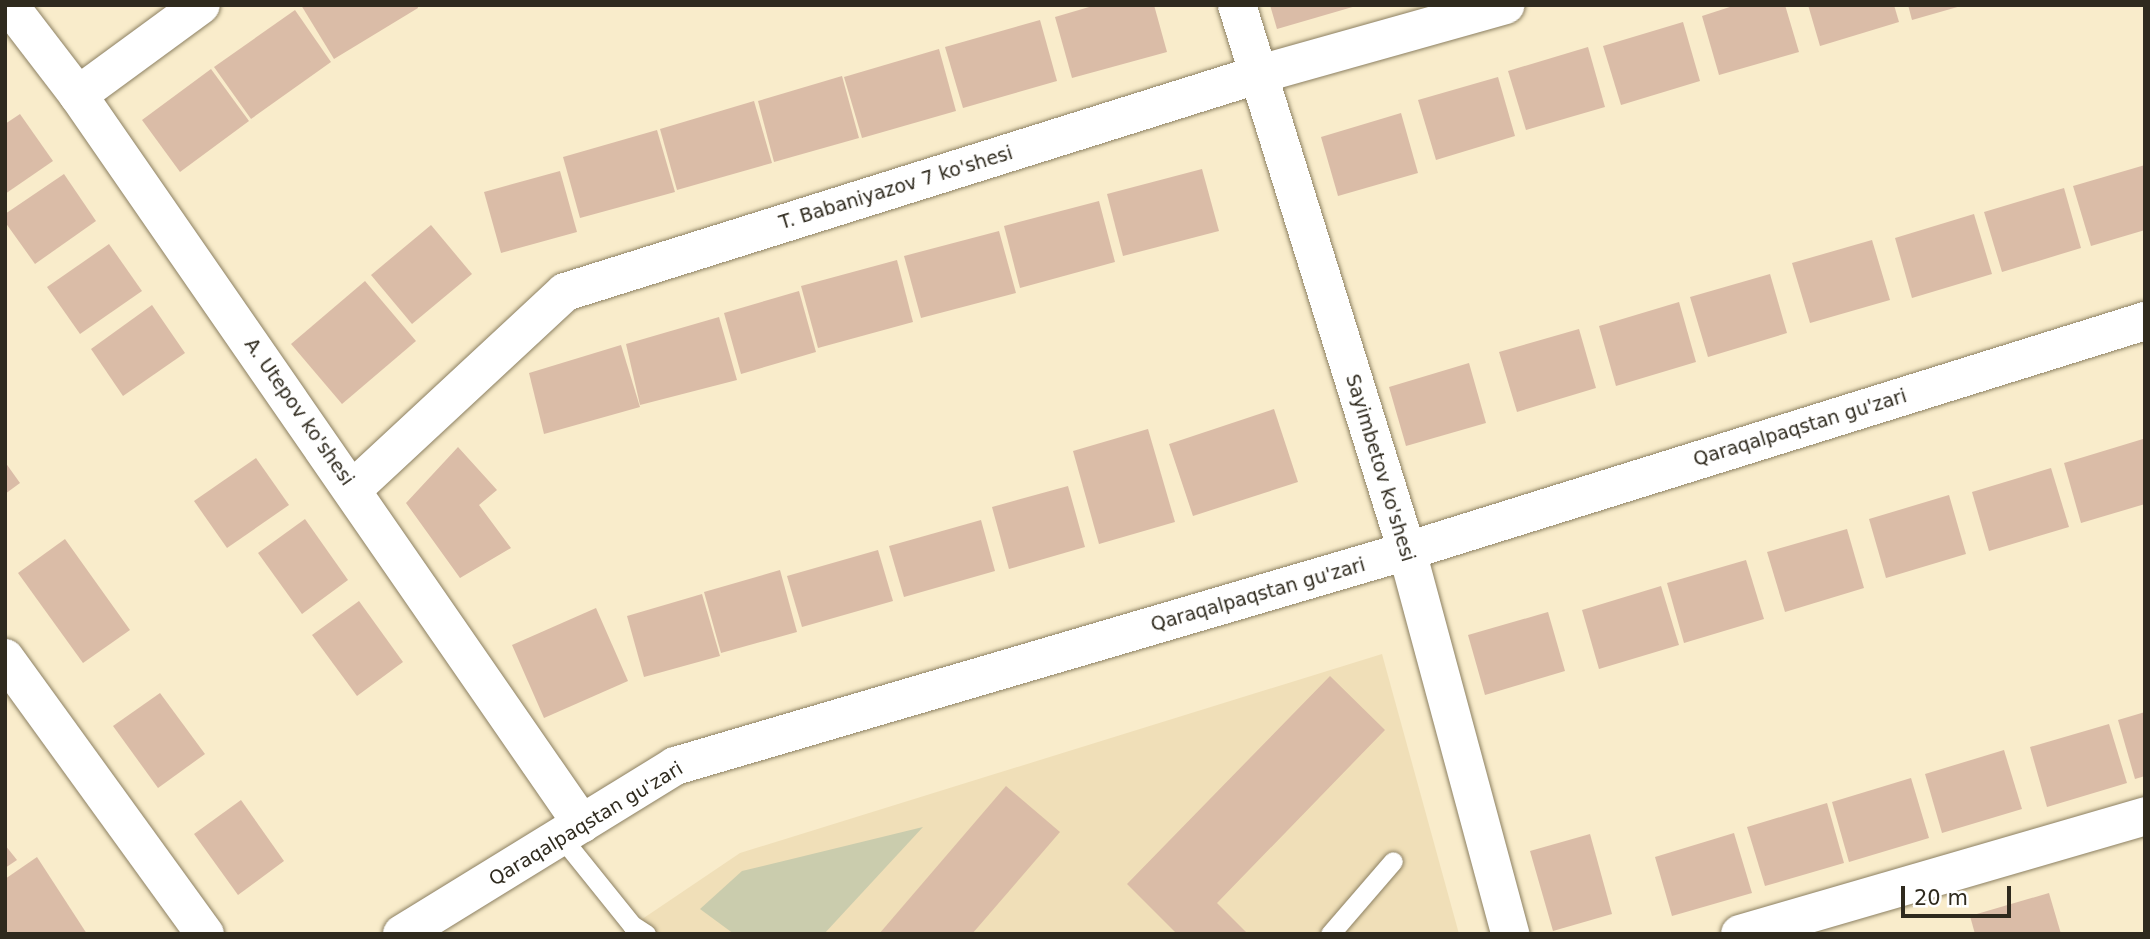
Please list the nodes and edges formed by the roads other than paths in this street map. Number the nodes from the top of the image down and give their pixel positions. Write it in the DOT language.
graph roads {
  1 [pos="9,5"];
  2 [pos="201,5"];
  3 [pos="1237,5"];
  4 [pos="1506,5"];
  5 [pos="1259,74"];
  6 [pos="78,96"];
  7 [pos="2145,321"];
  8 [pos="353,489"];
  9 [pos="1406,551"];
  10 [pos="5,658"];
  11 [pos="2145,816"];
  12 [pos="572,831"];
  13 [pos="1393,861"];
  14 [pos="205,934"];
  15 [pos="402,934"];
  16 [pos="646,934"];
  17 [pos="1330,934"];
  18 [pos="1510,934"];
  19 [pos="1740,934"];
  1 -- 6 [label="street, A. Utepov ko'shesi"];
  2 -- 6 [label="street"];
  3 -- 5 [label="street, Sayimbetov ko'shesi"];
  4 -- 5 [label="street, T. Babaniyazov 7 ko'shesi"];
  5 -- 8 [label="street, T. Babaniyazov 7 ko'shesi"];
  5 -- 9 [label="street, Sayimbetov ko'shesi"];
  6 -- 8 [label="street, A. Utepov ko'shesi"];
  7 -- 9 [label="street, Qaraqalpaqstan gu'zari"];
  8 -- 12 [label="street, A. Utepov ko'shesi"];
  9 -- 12 [label="street, Qaraqalpaqstan gu'zari"];
  9 -- 18 [label="street, Sayimbetov ko'shesi"];
  10 -- 14 [label="street"];
  11 -- 19 [label="street"];
  12 -- 15 [label="street, Qaraqalpaqstan gu'zari"];
  12 -- 16 [label="lane"];
  13 -- 17 [label="lane"];
}
